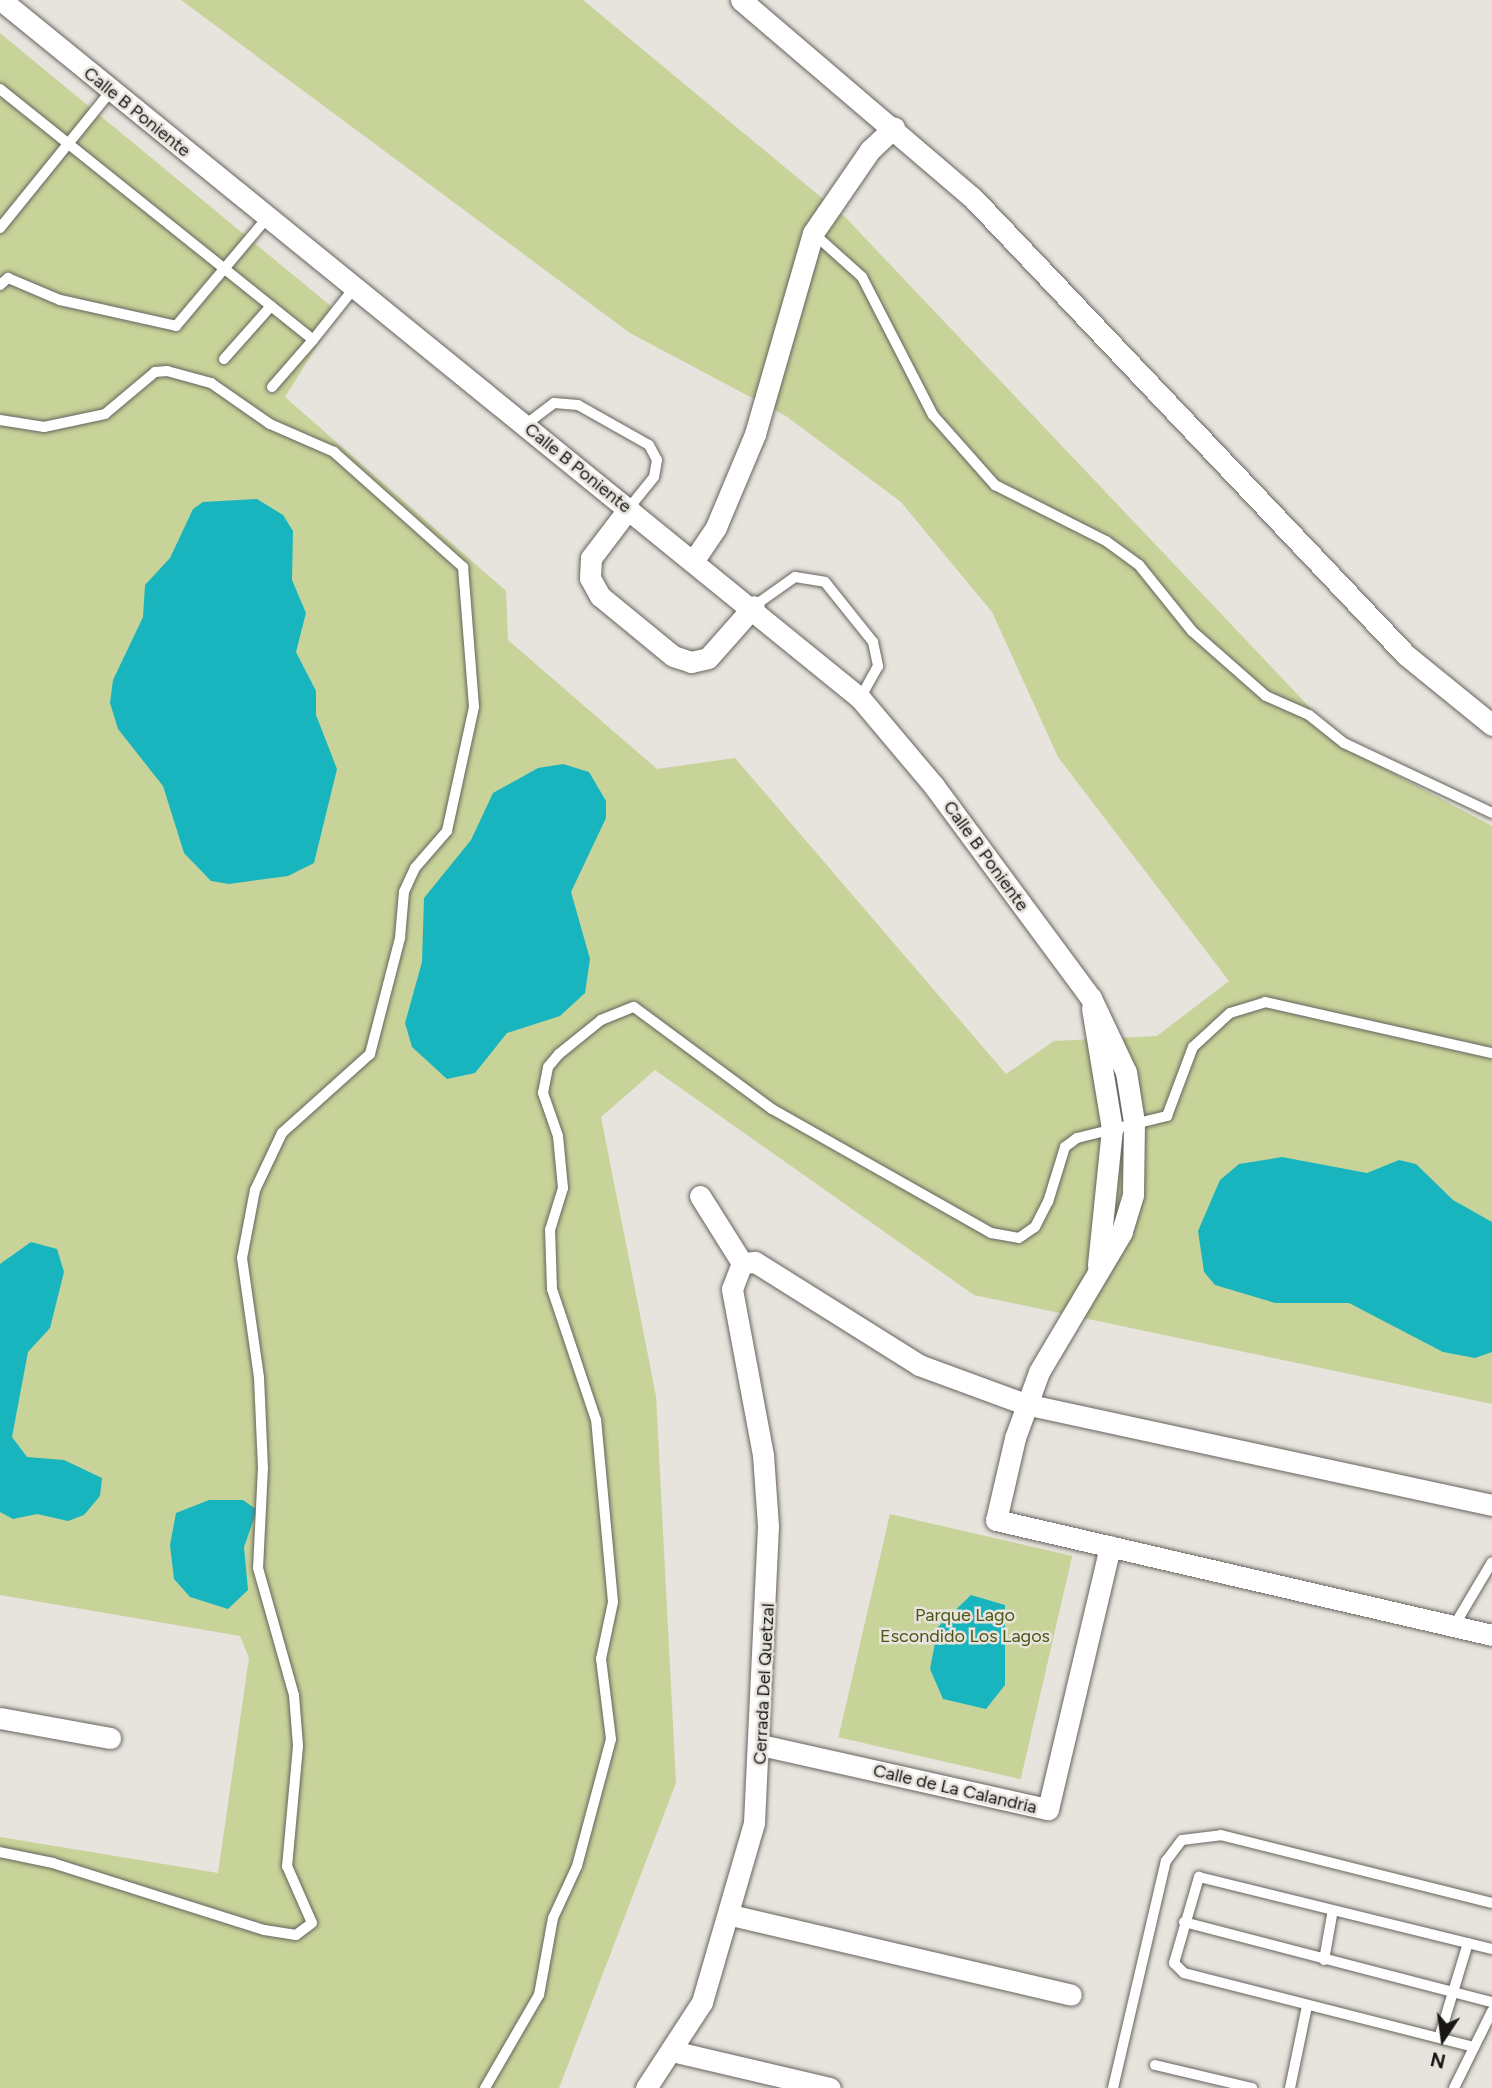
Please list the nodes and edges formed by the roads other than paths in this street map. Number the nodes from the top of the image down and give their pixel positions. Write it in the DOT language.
graph roads {
  1 [pos="1,0"];
  2 [pos="741,0"];
  3 [pos="0,89"];
  4 [pos="111,91"];
  5 [pos="894,128"];
  6 [pos="66,146"];
  7 [pos="267,218"];
  8 [pos="0,228"];
  9 [pos="813,233"];
  10 [pos="226,269"];
  11 [pos="3,278"];
  12 [pos="355,287"];
  13 [pos="271,306"];
  14 [pos="313,340"];
  15 [pos="224,359"];
  16 [pos="272,387"];
  17 [pos="0,420"];
  18 [pos="526,425"];
  19 [pos="629,509"];
  20 [pos="694,560"];
  21 [pos="754,606"];
  22 [pos="860,698"];
  23 [pos="1492,725"];
  24 [pos="1492,813"];
  25 [pos="1091,998"];
  26 [pos="1492,1053"];
  27 [pos="1134,1122"];
  28 [pos="1112,1129"];
  29 [pos="700,1196"];
  30 [pos="742,1263"];
  31 [pos="1098,1265"];
  32 [pos="1025,1404"];
  33 [pos="1492,1505"];
  34 [pos="1110,1546"];
  35 [pos="1492,1562"];
  36 [pos="1454,1626"];
  37 [pos="1492,1635"];
  38 [pos="0,1718"];
  39 [pos="110,1738"];
  40 [pos="761,1745"];
  41 [pos="0,1852"];
  42 [pos="1492,1903"];
  43 [pos="1332,1915"];
  44 [pos="731,1916"];
  45 [pos="1184,1922"];
  46 [pos="1468,1943"];
  47 [pos="1492,1949"];
  48 [pos="1324,1960"];
  49 [pos="1454,1991"];
  50 [pos="1071,1995"];
  51 [pos="1492,2002"];
  52 [pos="1307,2006"];
  53 [pos="1492,2011"];
  54 [pos="1440,2035"];
  55 [pos="1474,2047"];
  56 [pos="672,2051"];
  57 [pos="1155,2065"];
  58 [pos="485,2088"];
  59 [pos="646,2088"];
  60 [pos="830,2088"];
  61 [pos="1113,2088"];
  62 [pos="1252,2088"];
  63 [pos="1290,2088"];
  64 [pos="1454,2088"];
  1 -- 4 [label="street, Calle B Poniente"];
  2 -- 5 [label="street"];
  3 -- 6 [label="lane"];
  4 -- 6 [label="lane"];
  4 -- 7 [label="street, Calle B Poniente"];
  5 -- 9 [label="street"];
  5 -- 23 [label="street"];
  6 -- 8 [label="lane"];
  6 -- 10 [label="lane"];
  7 -- 10 [label="lane"];
  7 -- 12 [label="street, Calle B Poniente"];
  9 -- 20 [label="street"];
  9 -- 24 [label="lane"];
  10 -- 11 [label="lane"];
  10 -- 13 [label="lane"];
  12 -- 14 [label="lane"];
  12 -- 18 [label="street, Calle B Poniente"];
  13 -- 14 [label="lane"];
  13 -- 15 [label="lane"];
  14 -- 16 [label="lane"];
  17 -- 41 [label="lane"];
  18 -- 19 [label="street, Calle B Poniente"];
  18 -- 19 [label="lane"];
  19 -- 20 [label="street, Calle B Poniente"];
  19 -- 21 [label="street"];
  20 -- 21 [label="street, Calle B Poniente"];
  21 -- 22 [label="street, Calle B Poniente"];
  21 -- 22 [label="lane"];
  22 -- 25 [label="street, Calle B Poniente"];
  25 -- 27 [label="street, Calle B Poniente"];
  25 -- 28 [label="street, Calle B Poniente"];
  26 -- 27 [label="lane"];
  27 -- 28 [label="lane"];
  27 -- 31 [label="street, Calle B Poniente"];
  28 -- 31 [label="street, Calle B Poniente"];
  28 -- 58 [label="lane"];
  29 -- 30 [label="street"];
  30 -- 32 [label="street"];
  30 -- 40 [label="street, Cerrada Del Quetzal"];
  31 -- 32 [label="street"];
  32 -- 33 [label="street"];
  32 -- 34 [label="street"];
  34 -- 36 [label="street"];
  34 -- 40 [label="street, Calle de La Calandria"];
  35 -- 36 [label="lane"];
  36 -- 37 [label="street"];
  38 -- 39 [label="street"];
  40 -- 44 [label="street, Cerrada Del Quetzal"];
  42 -- 61 [label="lane"];
  43 -- 45 [label="lane"];
  43 -- 46 [label="lane"];
  43 -- 48 [label="lane"];
  44 -- 50 [label="street"];
  44 -- 56 [label="street, Cerrada Del Quetzal"];
  45 -- 48 [label="lane"];
  45 -- 52 [label="lane"];
  46 -- 47 [label="lane"];
  46 -- 49 [label="lane"];
  48 -- 49 [label="lane"];
  49 -- 51 [label="lane"];
  49 -- 54 [label="lane"];
  52 -- 54 [label="lane"];
  52 -- 63 [label="lane"];
  53 -- 55 [label="lane"];
  54 -- 55 [label="lane"];
  55 -- 64 [label="lane"];
  56 -- 59 [label="street, Cerrada Del Quetzal"];
  56 -- 60 [label="street"];
  57 -- 62 [label="lane"];
}
